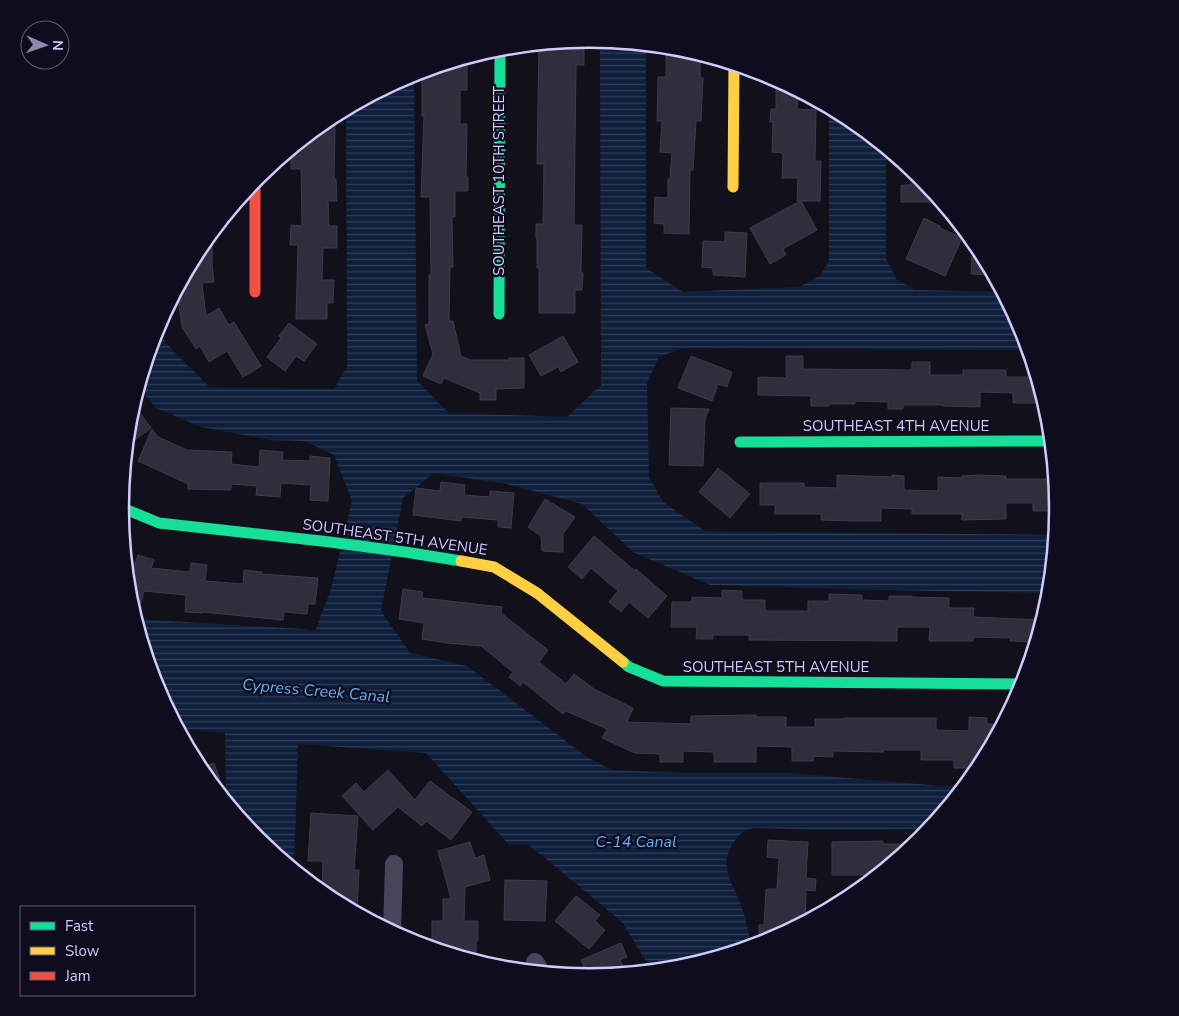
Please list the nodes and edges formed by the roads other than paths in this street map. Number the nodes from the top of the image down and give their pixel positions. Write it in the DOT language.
graph roads {
  1 [pos="500,56"];
  2 [pos="734,71"];
  3 [pos="733,187"];
  4 [pos="255,191"];
  5 [pos="255,292"];
  6 [pos="499,314"];
  7 [pos="1045,441"];
  8 [pos="740,442"];
  9 [pos="129,511"];
  10 [pos="1015,684"];
  11 [pos="394,864"];
  12 [pos="392,924"];
  1 -- 6 [label="street, SOUTHEAST 10TH STREET"];
  2 -- 3 [label="street"];
  4 -- 5 [label="street"];
  7 -- 8 [label="street, SOUTHEAST 4TH AVENUE"];
  9 -- 10 [label="street, SOUTHEAST 5TH AVENUE"];
  11 -- 12 [label="street"];
}
